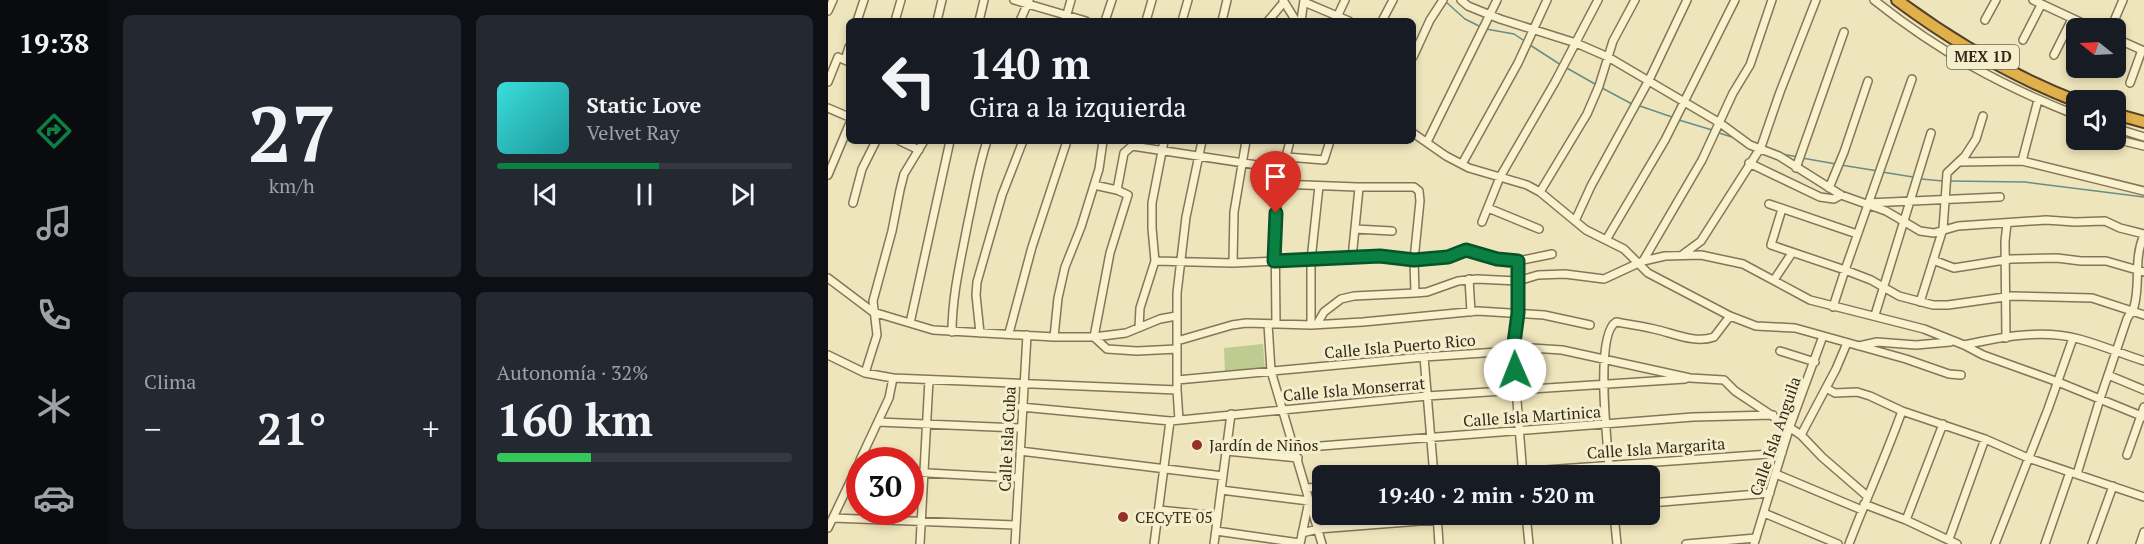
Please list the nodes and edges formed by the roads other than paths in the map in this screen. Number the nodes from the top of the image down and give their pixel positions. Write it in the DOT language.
graph roads {
  1 [pos="833,0"];
  2 [pos="864,0"];
  3 [pos="901,0"];
  4 [pos="942,0"];
  5 [pos="984,0"];
  6 [pos="1014,0"];
  7 [pos="1071,0"];
  8 [pos="1112,0"];
  9 [pos="1152,0"];
  10 [pos="1188,0"];
  11 [pos="1227,0"];
  12 [pos="1345,0"];
  13 [pos="1393,0"];
  14 [pos="1443,0"];
  15 [pos="1461,0"];
  16 [pos="1497,0"];
  17 [pos="1547,0"];
  18 [pos="1598,0"];
  19 [pos="1635,0"];
  20 [pos="1687,0"];
  21 [pos="1735,0"];
  22 [pos="1772,0"];
  23 [pos="1816,0"];
  24 [pos="1874,0"];
  25 [pos="1897,0"];
  26 [pos="1996,0"];
  27 [pos="2124,0"];
  28 [pos="1283,1"];
  29 [pos="1304,1"];
  30 [pos="2036,1"];
  31 [pos="1028,2"];
  32 [pos="828,10"];
  33 [pos="1338,15"];
  34 [pos="1490,15"];
  35 [pos="858,18"];
  36 [pos="896,18"];
  37 [pos="938,18"];
  38 [pos="980,18"];
  39 [pos="1021,18"];
  40 [pos="1066,18"];
  41 [pos="1106,18"];
  42 [pos="1147,18"];
  43 [pos="1183,18"];
  44 [pos="1223,18"];
  45 [pos="1270,18"];
  46 [pos="1294,18"];
  47 [pos="1301,18"];
  48 [pos="1344,18"];
  49 [pos="1384,18"];
  50 [pos="2070,18"];
  51 [pos="2116,18"];
  52 [pos="1985,20"];
  53 [pos="1533,31"];
  54 [pos="2066,31"];
  55 [pos="1844,32"];
  56 [pos="2023,39"];
  57 [pos="2126,43"];
  58 [pos="1576,44"];
  59 [pos="1416,50"];
  60 [pos="2143,51"];
  61 [pos="2054,55"];
  62 [pos="1608,57"];
  63 [pos="846,60"];
  64 [pos="1912,79"];
  65 [pos="1649,80"];
  66 [pos="1868,81"];
  67 [pos="828,82"];
  68 [pos="2130,82"];
  69 [pos="2066,97"];
  70 [pos="2038,100"];
  71 [pos="1684,102"];
  72 [pos="828,108"];
  73 [pos="2066,111"];
  74 [pos="846,116"];
  75 [pos="1983,116"];
  76 [pos="2126,117"];
  77 [pos="2144,122"];
  78 [pos="1720,123"];
  79 [pos="2126,131"];
  80 [pos="846,133"];
  81 [pos="1931,133"];
  82 [pos="1416,135"];
  83 [pos="2144,137"];
  84 [pos="1427,142"];
  85 [pos="2126,142"];
  86 [pos="874,144"];
  87 [pos="906,144"];
  88 [pos="922,144"];
  89 [pos="949,144"];
  90 [pos="986,144"];
  91 [pos="1022,144"];
  92 [pos="1066,144"];
  93 [pos="1103,144"];
  94 [pos="1163,144"];
  95 [pos="1201,144"];
  96 [pos="1246,144"];
  97 [pos="1289,144"];
  98 [pos="1329,144"];
  99 [pos="2144,146"];
  100 [pos="1758,149"];
  101 [pos="919,150"];
  102 [pos="1162,150"];
  103 [pos="1199,155"];
  104 [pos="1287,157"];
  105 [pos="2022,161"];
  106 [pos="1959,162"];
  107 [pos="1243,163"];
  108 [pos="1749,163"];
  109 [pos="1462,164"];
  110 [pos="1796,168"];
  111 [pos="1283,169"];
  112 [pos="828,175"];
  113 [pos="1500,177"];
  114 [pos="1280,184"];
  115 [pos="1094,185"];
  116 [pos="1319,186"];
  117 [pos="1357,187"];
  118 [pos="1829,188"];
  119 [pos="1117,190"];
  120 [pos="2144,191"];
  121 [pos="1540,192"];
  122 [pos="1841,195"];
  123 [pos="2000,197"];
  124 [pos="1945,198"];
  125 [pos="1911,200"];
  126 [pos="853,203"];
  127 [pos="1866,203"];
  128 [pos="1769,204"];
  129 [pos="1488,208"];
  130 [pos="1782,208"];
  131 [pos="1904,220"];
  132 [pos="1575,221"];
  133 [pos="1482,222"];
  134 [pos="2007,224"];
  135 [pos="1355,229"];
  136 [pos="1539,229"];
  137 [pos="1943,229"];
  138 [pos="1392,231"];
  139 [pos="1857,234"];
  140 [pos="2144,235"];
  141 [pos="1606,240"];
  142 [pos="1792,253"];
  143 [pos="1552,254"];
  144 [pos="1682,255"];
  145 [pos="1352,258"];
  146 [pos="2006,259"];
  147 [pos="1311,260"];
  148 [pos="1414,260"];
  149 [pos="1933,260"];
  150 [pos="1155,261"];
  151 [pos="1181,261"];
  152 [pos="1274,261"];
  153 [pos="1518,261"];
  154 [pos="1641,262"];
  155 [pos="1233,263"];
  156 [pos="1845,270"];
  157 [pos="2140,271"];
  158 [pos="828,278"];
  159 [pos="1469,279"];
  160 [pos="1774,280"];
  161 [pos="1518,281"];
  162 [pos="1883,286"];
  163 [pos="1415,294"];
  164 [pos="2007,298"];
  165 [pos="1920,302"];
  166 [pos="1833,308"];
  167 [pos="2133,310"];
  168 [pos="873,312"];
  169 [pos="1471,312"];
  170 [pos="1518,313"];
  171 [pos="1176,315"];
  172 [pos="1875,315"];
  173 [pos="2144,315"];
  174 [pos="1730,316"];
  175 [pos="910,323"];
  176 [pos="1272,324"];
  177 [pos="1314,325"];
  178 [pos="1590,325"];
  179 [pos="1139,327"];
  180 [pos="952,332"];
  181 [pos="980,333"];
  182 [pos="1009,333"];
  183 [pos="1027,335"];
  184 [pos="1823,336"];
  185 [pos="1054,337"];
  186 [pos="1094,337"];
  187 [pos="2006,338"];
  188 [pos="2073,338"];
  189 [pos="1952,342"];
  190 [pos="1847,343"];
  191 [pos="1177,345"];
  192 [pos="1964,345"];
  193 [pos="1858,346"];
  194 [pos="1513,351"];
  195 [pos="1780,351"];
  196 [pos="2116,352"];
  197 [pos="828,355"];
  198 [pos="1424,357"];
  199 [pos="1603,359"];
  200 [pos="1815,362"];
  201 [pos="2144,362"];
  202 [pos="1271,370"];
  203 [pos="865,373"];
  204 [pos="1961,375"];
  205 [pos="2108,375"];
  206 [pos="893,378"];
  207 [pos="1690,378"];
  208 [pos="929,380"];
  209 [pos="1177,380"];
  210 [pos="2058,382"];
  211 [pos="1023,384"];
  212 [pos="1604,384"];
  213 [pos="1826,388"];
  214 [pos="1177,390"];
  215 [pos="1516,390"];
  216 [pos="2144,390"];
  217 [pos="1427,396"];
  218 [pos="2100,399"];
  219 [pos="2144,407"];
  220 [pos="1022,408"];
  221 [pos="1283,410"];
  222 [pos="1902,411"];
  223 [pos="1231,414"];
  224 [pos="1773,415"];
  225 [pos="2142,417"];
  226 [pos="1179,420"];
  227 [pos="1170,421"];
  228 [pos="878,422"];
  229 [pos="1606,423"];
  230 [pos="1943,423"];
  231 [pos="927,424"];
  232 [pos="1790,426"];
  233 [pos="1020,428"];
  234 [pos="1520,430"];
  235 [pos="1801,435"];
  236 [pos="1431,437"];
  237 [pos="1985,438"];
  238 [pos="866,447"];
  239 [pos="1294,448"];
  240 [pos="1020,451"];
  241 [pos="1226,452"];
  242 [pos="1782,453"];
  243 [pos="2127,455"];
  244 [pos="1298,458"];
  245 [pos="2028,458"];
  246 [pos="1433,465"];
  247 [pos="1522,465"];
  248 [pos="1609,465"];
  249 [pos="1165,468"];
  250 [pos="924,472"];
  251 [pos="2074,473"];
  252 [pos="1776,474"];
  253 [pos="1223,476"];
  254 [pos="1018,478"];
  255 [pos="2113,486"];
  256 [pos="1306,488"];
  257 [pos="1312,488"];
  258 [pos="1221,490"];
  259 [pos="846,492"];
  260 [pos="1770,493"];
  261 [pos="1867,496"];
  262 [pos="2144,497"];
  263 [pos="1309,501"];
  264 [pos="1660,502"];
  265 [pos="1863,507"];
  266 [pos="1158,510"];
  267 [pos="1764,513"];
  268 [pos="1218,516"];
  269 [pos="833,518"];
  270 [pos="846,519"];
  271 [pos="1906,520"];
  272 [pos="924,522"];
  273 [pos="922,525"];
  274 [pos="1015,525"];
  275 [pos="1358,525"];
  276 [pos="1438,525"];
  277 [pos="1527,525"];
  278 [pos="1615,525"];
  279 [pos="828,528"];
  280 [pos="1318,529"];
  281 [pos="1216,531"];
  282 [pos="1302,532"];
  283 [pos="2144,532"];
  284 [pos="1949,539"];
  285 [pos="1755,541"];
  286 [pos="1300,543"];
  287 [pos="920,544"];
  288 [pos="1015,544"];
  289 [pos="1154,544"];
  290 [pos="1214,544"];
  291 [pos="1322,544"];
  292 [pos="1439,544"];
  293 [pos="1529,544"];
  294 [pos="1617,544"];
  295 [pos="1686,544"];
  296 [pos="1838,544"];
  297 [pos="1849,544"];
  298 [pos="1957,544"];
  299 [pos="1995,544"];
  300 [pos="2045,544"];
  301 [pos="2092,544"];
  302 [pos="2140,544"];
  1 -- 32 [label="street"];
  2 -- 35 [label="street"];
  3 -- 36 [label="street"];
  4 -- 37 [label="street"];
  5 -- 38 [label="street"];
  6 -- 31 [label="street"];
  7 -- 40 [label="street"];
  8 -- 41 [label="street"];
  9 -- 42 [label="street"];
  10 -- 43 [label="street"];
  11 -- 44 [label="street"];
  12 -- 33 [label="street"];
  13 -- 49 [label="street"];
  14 -- 59 [label="street"];
  15 -- 34 [label="street"];
  16 -- 34 [label="street"];
  17 -- 53 [label="street"];
  18 -- 58 [label="street"];
  19 -- 62 [label="street"];
  20 -- 65 [label="street"];
  21 -- 71 [label="street"];
  22 -- 78 [label="street"];
  23 -- 100 [label="street"];
  24 -- 70 [label="street"];
  25 -- 69 [label="highway, MEX 1D"];
  26 -- 52 [label="street"];
  27 -- 51 [label="street"];
  28 -- 45 [label="street"];
  28 -- 46 [label="street"];
  29 -- 33 [label="street"];
  29 -- 47 [label="street"];
  30 -- 50 [label="street"];
  30 -- 56 [label="street"];
  31 -- 39 [label="street"];
  31 -- 40 [label="street"];
  33 -- 48 [label="street"];
  34 -- 53 [label="street"];
  34 -- 84 [label="street"];
  53 -- 58 [label="street"];
  53 -- 109 [label="street"];
  54 -- 61 [label="street"];
  55 -- 110 [label="street"];
  57 -- 60 [label="street"];
  58 -- 62 [label="street"];
  58 -- 113 [label="street"];
  60 -- 68 [label="street"];
  62 -- 65 [label="street"];
  62 -- 121 [label="street"];
  63 -- 67 [label="street"];
  64 -- 127 [label="street"];
  65 -- 71 [label="street"];
  65 -- 132 [label="street"];
  66 -- 118 [label="street"];
  70 -- 73 [label="street"];
  70 -- 105 [label="street"];
  71 -- 78 [label="street"];
  71 -- 141 [label="street"];
  72 -- 74 [label="street"];
  75 -- 106 [label="street"];
  76 -- 77 [label="highway"];
  78 -- 100 [label="street"];
  78 -- 154 [label="street"];
  79 -- 83 [label="street"];
  80 -- 112 [label="street"];
  81 -- 125 [label="street"];
  82 -- 84 [label="street"];
  84 -- 109 [label="street"];
  85 -- 99 [label="street"];
  86 -- 126 [label="street"];
  87 -- 101 [label="street"];
  88 -- 101 [label="street"];
  89 -- 175 [label="street"];
  90 -- 180 [label="street"];
  91 -- 181 [label="street"];
  92 -- 182 [label="street"];
  93 -- 115 [label="street"];
  94 -- 102 [label="street"];
  95 -- 103 [label="street"];
  96 -- 107 [label="street"];
  97 -- 104 [label="street"];
  98 -- 104 [label="street"];
  100 -- 108 [label="street"];
  100 -- 110 [label="street"];
  101 -- 168 [label="street"];
  102 -- 103 [label="street"];
  102 -- 119 [label="street"];
  102 -- 150 [label="street"];
  103 -- 107 [label="street"];
  103 -- 151 [label="street"];
  104 -- 111 [label="street"];
  105 -- 106 [label="street"];
  105 -- 120 [label="street"];
  106 -- 124 [label="street"];
  107 -- 111 [label="street"];
  107 -- 155 [label="street"];
  108 -- 122 [label="street"];
  108 -- 144 [label="street"];
  109 -- 113 [label="street"];
  110 -- 118 [label="street"];
  111 -- 114 [label="street"];
  113 -- 121 [label="street"];
  113 -- 129 [label="street"];
  114 -- 116 [label="street"];
  114 -- 152 [label="street"];
  115 -- 119 [label="street"];
  115 -- 185 [label="street"];
  116 -- 117 [label="street"];
  116 -- 147 [label="street"];
  117 -- 135 [label="street"];
  117 -- 148 [label="street"];
  118 -- 122 [label="street"];
  119 -- 186 [label="street"];
  121 -- 132 [label="street"];
  122 -- 127 [label="street"];
  123 -- 124 [label="street"];
  124 -- 125 [label="street"];
  124 -- 137 [label="street"];
  125 -- 127 [label="street"];
  125 -- 131 [label="street"];
  127 -- 131 [label="street"];
  127 -- 139 [label="street"];
  128 -- 130 [label="street"];
  129 -- 133 [label="street"];
  129 -- 136 [label="street"];
  130 -- 139 [label="street"];
  130 -- 142 [label="street"];
  131 -- 137 [label="street"];
  131 -- 162 [label="street"];
  132 -- 141 [label="street"];
  134 -- 137 [label="street"];
  134 -- 140 [label="street"];
  134 -- 146 [label="street"];
  135 -- 138 [label="street"];
  135 -- 145 [label="street"];
  137 -- 149 [label="street"];
  139 -- 156 [label="street"];
  140 -- 157 [label="street"];
  141 -- 154 [label="street"];
  142 -- 156 [label="street"];
  142 -- 160 [label="street"];
  143 -- 153 [label="street"];
  144 -- 154 [label="street"];
  144 -- 160 [label="street"];
  145 -- 147 [label="street"];
  145 -- 148 [label="street"];
  146 -- 149 [label="street"];
  146 -- 157 [label="street"];
  146 -- 164 [label="street"];
  147 -- 152 [label="street"];
  147 -- 177 [label="street"];
  148 -- 153 [label="street"];
  148 -- 163 [label="street"];
  149 -- 165 [label="street"];
  150 -- 151 [label="street"];
  150 -- 179 [label="street"];
  151 -- 155 [label="street"];
  151 -- 171 [label="street"];
  152 -- 155 [label="street"];
  152 -- 176 [label="street"];
  153 -- 161 [label="street"];
  154 -- 161 [label="street"];
  154 -- 174 [label="street"];
  156 -- 162 [label="street"];
  156 -- 166 [label="street"];
  157 -- 167 [label="street"];
  158 -- 168 [label="street"];
  159 -- 161 [label="street"];
  159 -- 163 [label="street"];
  159 -- 169 [label="street"];
  160 -- 166 [label="street"];
  161 -- 170 [label="street"];
  162 -- 165 [label="street"];
  162 -- 172 [label="street"];
  163 -- 177 [label="street"];
  164 -- 165 [label="street"];
  164 -- 167 [label="street"];
  164 -- 187 [label="street"];
  166 -- 172 [label="street"];
  167 -- 173 [label="street"];
  167 -- 196 [label="street"];
  168 -- 175 [label="street"];
  168 -- 203 [label="street"];
  169 -- 170 [label="street"];
  169 -- 177 [label="street"];
  170 -- 178 [label="street"];
  170 -- 194 [label="street"];
  171 -- 179 [label="street"];
  171 -- 191 [label="street"];
  172 -- 189 [label="street"];
  174 -- 184 [label="street"];
  174 -- 199 [label="street"];
  175 -- 180 [label="street"];
  176 -- 177 [label="street"];
  176 -- 191 [label="street"];
  176 -- 202 [label="street"];
  179 -- 186 [label="street"];
  180 -- 181 [label="street"];
  181 -- 182 [label="street"];
  182 -- 183 [label="street"];
  183 -- 185 [label="street"];
  183 -- 211 [label="street, Calle Isla Cuba"];
  184 -- 190 [label="street"];
  184 -- 200 [label="street, Calle Isla Anguila"];
  185 -- 186 [label="street"];
  186 -- 191 [label="street"];
  187 -- 188 [label="street"];
  187 -- 192 [label="street"];
  188 -- 196 [label="street"];
  188 -- 210 [label="street"];
  189 -- 192 [label="street"];
  189 -- 193 [label="street"];
  190 -- 193 [label="street"];
  190 -- 213 [label="street"];
  191 -- 209 [label="street"];
  192 -- 210 [label="street"];
  193 -- 204 [label="street"];
  194 -- 198 [label="street, Calle Isla Puerto Rico"];
  194 -- 199 [label="street, Calle Isla Puerto Rico"];
  194 -- 215 [label="street"];
  195 -- 200 [label="street"];
  196 -- 201 [label="street"];
  196 -- 205 [label="street"];
  197 -- 203 [label="street"];
  198 -- 202 [label="street, Calle Isla Puerto Rico"];
  198 -- 217 [label="street"];
  199 -- 207 [label="street, Calle Isla Puerto Rico"];
  199 -- 212 [label="street"];
  200 -- 232 [label="street, Calle Isla Anguila"];
  202 -- 209 [label="street, Calle Isla Puerto Rico"];
  202 -- 221 [label="street"];
  203 -- 206 [label="street"];
  205 -- 216 [label="street"];
  205 -- 218 [label="street"];
  206 -- 208 [label="street"];
  206 -- 228 [label="street"];
  207 -- 212 [label="street, Calle Isla Monserrat"];
  207 -- 224 [label="street, Calle Isla Puerto Rico"];
  208 -- 211 [label="street"];
  208 -- 231 [label="street"];
  209 -- 214 [label="street"];
  210 -- 218 [label="street"];
  210 -- 245 [label="street"];
  211 -- 214 [label="street"];
  211 -- 220 [label="street, Calle Isla Cuba"];
  212 -- 215 [label="street, Calle Isla Monserrat"];
  212 -- 229 [label="street"];
  213 -- 222 [label="street"];
  213 -- 235 [label="street"];
  214 -- 226 [label="street"];
  215 -- 217 [label="street, Calle Isla Monserrat"];
  215 -- 234 [label="street"];
  217 -- 221 [label="street, Calle Isla Monserrat"];
  217 -- 236 [label="street"];
  218 -- 225 [label="street"];
  218 -- 251 [label="street"];
  219 -- 225 [label="street"];
  220 -- 227 [label="street, Calle Isla Monserrat"];
  220 -- 233 [label="street, Calle Isla Cuba"];
  221 -- 223 [label="street, Calle Isla Monserrat"];
  221 -- 239 [label="street"];
  222 -- 230 [label="street"];
  222 -- 261 [label="street"];
  223 -- 226 [label="street, Calle Isla Monserrat"];
  223 -- 241 [label="street"];
  224 -- 229 [label="street, Calle Isla Martinica"];
  224 -- 232 [label="street, Calle Isla Puerto Rico"];
  225 -- 243 [label="street"];
  226 -- 227 [label="street, Calle Isla Monserrat"];
  227 -- 249 [label="street"];
  228 -- 231 [label="street"];
  228 -- 238 [label="street"];
  229 -- 234 [label="street, Calle Isla Martinica"];
  229 -- 248 [label="street"];
  230 -- 237 [label="street"];
  230 -- 271 [label="street"];
  231 -- 233 [label="street"];
  231 -- 250 [label="street"];
  232 -- 235 [label="street, Calle Isla Puerto Rico"];
  232 -- 242 [label="street, Calle Isla Anguila"];
  233 -- 240 [label="street, Calle Isla Cuba"];
  234 -- 236 [label="street, Calle Isla Martinica"];
  234 -- 247 [label="street"];
  235 -- 261 [label="street, Calle Isla Puerto Rico"];
  236 -- 239 [label="street, Calle Isla Martinica"];
  236 -- 246 [label="street"];
  237 -- 245 [label="street"];
  237 -- 284 [label="street"];
  239 -- 244 [label="street"];
  240 -- 249 [label="street"];
  240 -- 254 [label="street, Calle Isla Cuba"];
  241 -- 244 [label="street"];
  241 -- 253 [label="street"];
  242 -- 248 [label="street, Calle Isla Margarita"];
  242 -- 252 [label="street, Calle Isla Anguila"];
  244 -- 256 [label="street"];
  245 -- 251 [label="street"];
  245 -- 299 [label="street"];
  249 -- 253 [label="street"];
  249 -- 266 [label="street"];
  250 -- 254 [label="street"];
  251 -- 255 [label="street"];
  251 -- 300 [label="street"];
  252 -- 260 [label="street, Calle Isla Anguila"];
  252 -- 265 [label="street"];
  253 -- 258 [label="street"];
  254 -- 274 [label="street, Calle Isla Cuba"];
  255 -- 262 [label="street"];
  255 -- 301 [label="street"];
  256 -- 257 [label="street"];
  256 -- 263 [label="street"];
  258 -- 263 [label="street"];
  258 -- 268 [label="street"];
  259 -- 269 [label="street"];
  260 -- 264 [label="street"];
  260 -- 267 [label="street, Calle Isla Anguila"];
  261 -- 265 [label="street"];
  263 -- 280 [label="street"];
  263 -- 282 [label="street"];
  265 -- 271 [label="street"];
  265 -- 297 [label="street"];
  266 -- 268 [label="street"];
  266 -- 289 [label="street"];
  267 -- 285 [label="street, Calle Isla Anguila"];
  267 -- 296 [label="street"];
  268 -- 281 [label="street"];
  269 -- 270 [label="street"];
  269 -- 279 [label="street"];
  271 -- 284 [label="street"];
  272 -- 274 [label="street"];
  273 -- 287 [label="street"];
  274 -- 288 [label="street, Calle Isla Cuba"];
  275 -- 280 [label="street"];
  276 -- 292 [label="street"];
  277 -- 293 [label="street"];
  278 -- 294 [label="street"];
  280 -- 282 [label="street"];
  280 -- 291 [label="street"];
  281 -- 286 [label="street"];
  281 -- 290 [label="street"];
  282 -- 286 [label="street"];
  283 -- 302 [label="street"];
  284 -- 298 [label="street"];
  285 -- 295 [label="street"];
}
